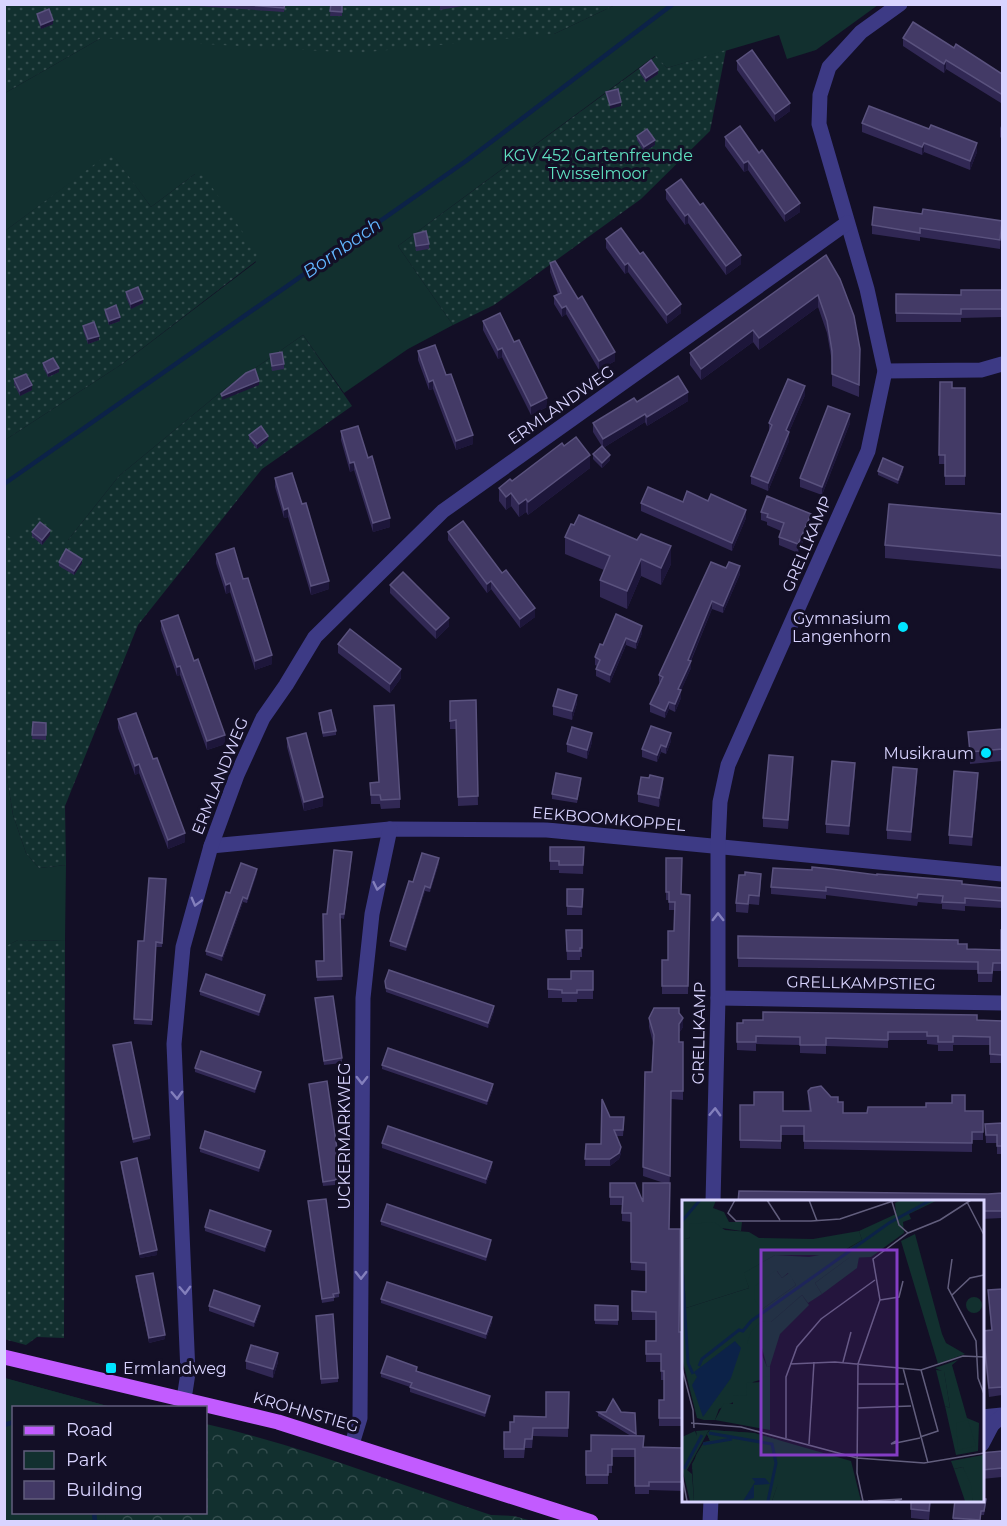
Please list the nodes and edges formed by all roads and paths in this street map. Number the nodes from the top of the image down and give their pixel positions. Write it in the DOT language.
graph roads {
  1 [pos="900,4"];
  2 [pos="847,223"];
  3 [pos="1002,364"];
  4 [pos="885,371"];
  5 [pos="390,829"];
  6 [pos="718,845"];
  7 [pos="211,846"];
  8 [pos="1002,873"];
  9 [pos="718,998"];
  10 [pos="1002,1003"];
  11 [pos="713,1200"];
  12 [pos="4,1357"];
  13 [pos="184,1399"];
  14 [pos="1002,1415"];
  15 [pos="983,1417"];
  16 [pos="983,1441"];
  17 [pos="352,1444"];
  18 [pos="711,1502"];
  19 [pos="591,1521"];
  20 [pos="710,1521"];
  1 -- 2 [label="street, GRELLKAMP"];
  2 -- 4 [label="street, GRELLKAMP"];
  2 -- 7 [label="street, ERMLANDWEG"];
  3 -- 4 [label="street"];
  4 -- 6 [label="street, GRELLKAMP"];
  5 -- 6 [label="street, EEKBOOMKOPPEL"];
  5 -- 7 [label="street, EEKBOOMKOPPEL"];
  5 -- 17 [label="street, UCKERMARKWEG, one-way"];
  6 -- 8 [label="street, EEKBOOMKOPPEL"];
  9 -- 6 [label="street, GRELLKAMP, one-way"];
  7 -- 13 [label="street, ERMLANDWEG, one-way"];
  9 -- 10 [label="street, GRELLKAMPSTIEG"];
  11 -- 9 [label="street, GRELLKAMP, one-way"];
  12 -- 13 [label="main road, KROHNSTIEG"];
  13 -- 17 [label="main road, KROHNSTIEG"];
  14 -- 15 [label="street"];
  14 -- 16 [label="street"];
  17 -- 19 [label="main road, KROHNSTIEG"];
  18 -- 20 [label="street"];
}
